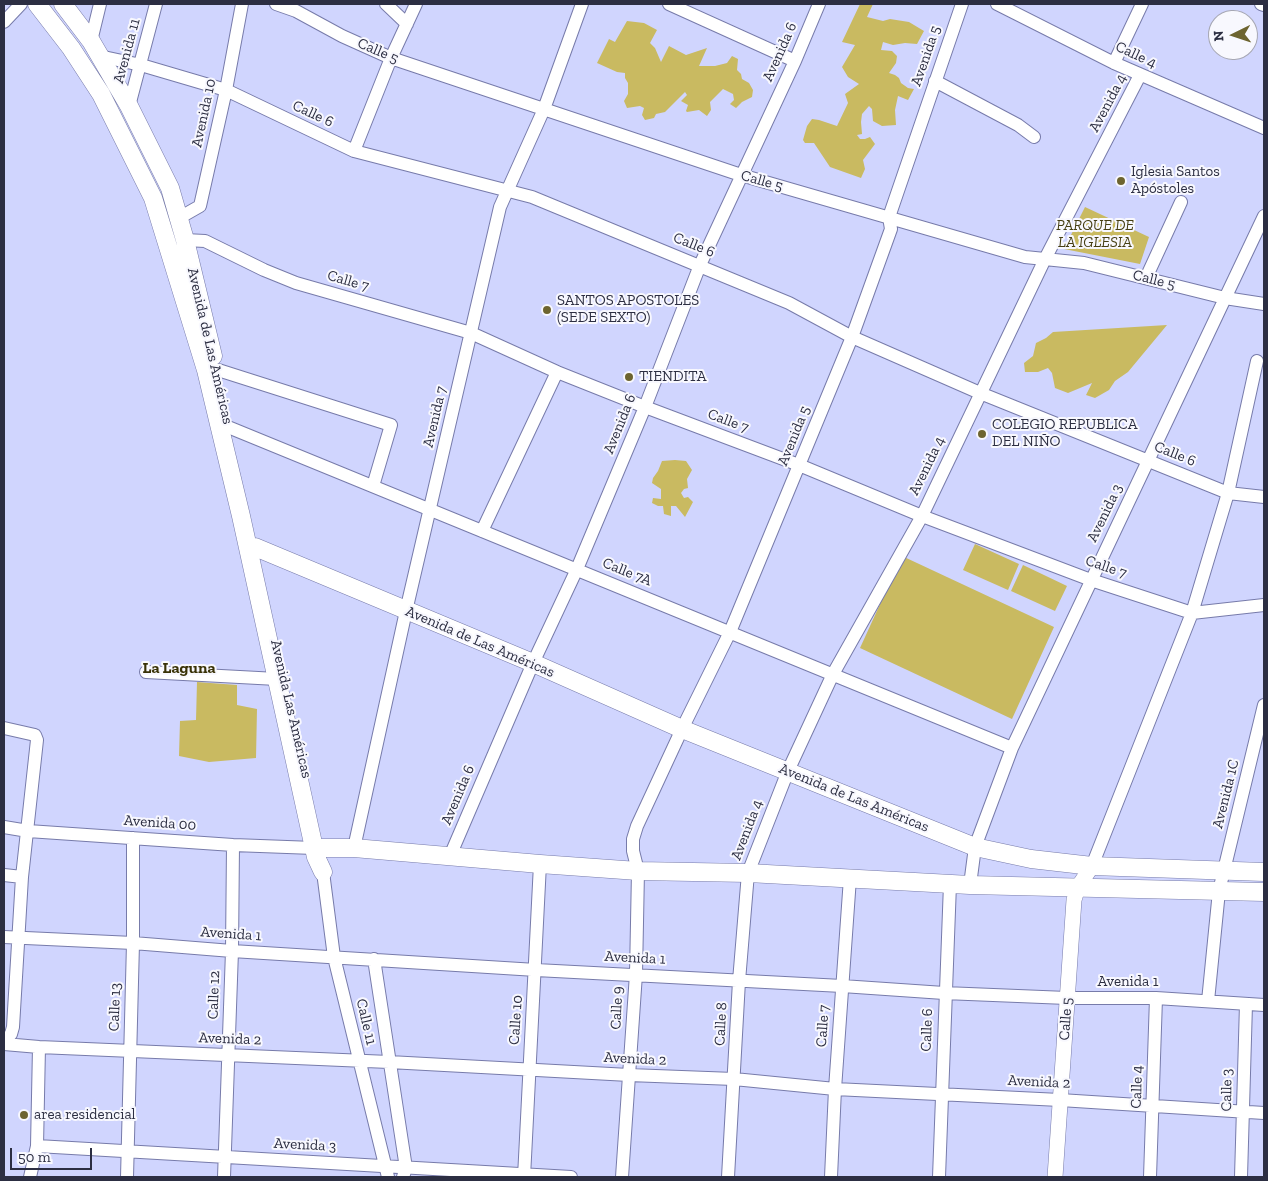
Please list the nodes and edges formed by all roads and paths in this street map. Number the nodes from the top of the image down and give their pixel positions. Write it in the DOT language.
graph roads {
  1 [pos="21,4"];
  2 [pos="37,4"];
  3 [pos="63,4"];
  4 [pos="100,4"];
  5 [pos="156,4"];
  6 [pos="242,4"];
  7 [pos="276,4"];
  8 [pos="386,4"];
  9 [pos="416,4"];
  10 [pos="582,4"];
  11 [pos="669,4"];
  12 [pos="818,4"];
  13 [pos="962,4"];
  14 [pos="997,4"];
  15 [pos="1142,4"];
  16 [pos="4,22"];
  17 [pos="407,24"];
  18 [pos="95,48"];
  19 [pos="391,58"];
  20 [pos="795,61"];
  21 [pos="1114,64"];
  22 [pos="141,65"];
  23 [pos="1140,75"];
  24 [pos="935,81"];
  25 [pos="226,90"];
  26 [pos="129,106"];
  27 [pos="544,109"];
  28 [pos="1264,128"];
  29 [pos="1034,137"];
  30 [pos="354,151"];
  31 [pos="741,175"];
  32 [pos="506,189"];
  33 [pos="1181,202"];
  34 [pos="1264,216"];
  35 [pos="889,217"];
  36 [pos="179,218"];
  37 [pos="185,240"];
  38 [pos="1045,259"];
  39 [pos="700,265"];
  40 [pos="1146,278"];
  41 [pos="1225,298"];
  42 [pos="1264,304"];
  43 [pos="471,334"];
  44 [pos="852,337"];
  45 [pos="1257,361"];
  46 [pos="215,369"];
  47 [pos="557,372"];
  48 [pos="980,393"];
  49 [pos="645,407"];
  50 [pos="228,427"];
  51 [pos="1148,461"];
  52 [pos="799,465"];
  53 [pos="373,486"];
  54 [pos="1228,493"];
  55 [pos="1264,497"];
  56 [pos="430,509"];
  57 [pos="922,516"];
  58 [pos="482,531"];
  59 [pos="255,546"];
  60 [pos="577,569"];
  61 [pos="1091,580"];
  62 [pos="1264,605"];
  63 [pos="406,610"];
  64 [pos="1192,613"];
  65 [pos="730,632"];
  66 [pos="533,663"];
  67 [pos="146,672"];
  68 [pos="833,674"];
  69 [pos="277,679"];
  70 [pos="1264,706"];
  71 [pos="4,728"];
  72 [pos="682,728"];
  73 [pos="1012,748"];
  74 [pos="788,771"];
  75 [pos="4,827"];
  76 [pos="28,831"];
  77 [pos="133,838"];
  78 [pos="233,845"];
  79 [pos="975,847"];
  80 [pos="318,848"];
  81 [pos="354,848"];
  82 [pos="450,856"];
  83 [pos="540,864"];
  84 [pos="1092,866"];
  85 [pos="638,871"];
  86 [pos="1224,871"];
  87 [pos="323,872"];
  88 [pos="1264,872"];
  89 [pos="748,873"];
  90 [pos="4,875"];
  91 [pos="22,877"];
  92 [pos="850,878"];
  93 [pos="950,884"];
  94 [pos="970,885"];
  95 [pos="1078,887"];
  96 [pos="1219,891"];
  97 [pos="1264,892"];
  98 [pos="4,937"];
  99 [pos="18,938"];
  100 [pos="133,943"];
  101 [pos="232,951"];
  102 [pos="334,957"];
  103 [pos="374,959"];
  104 [pos="536,970"];
  105 [pos="636,974"];
  106 [pos="739,981"];
  107 [pos="842,986"];
  108 [pos="944,993"];
  109 [pos="1067,998"];
  110 [pos="1156,998"];
  111 [pos="1208,1002"];
  112 [pos="1246,1004"];
  113 [pos="1264,1005"];
  114 [pos="4,1043"];
  115 [pos="39,1047"];
  116 [pos="130,1051"];
  117 [pos="228,1055"];
  118 [pos="358,1060"];
  119 [pos="389,1062"];
  120 [pos="530,1070"];
  121 [pos="629,1075"];
  122 [pos="734,1079"];
  123 [pos="835,1089"];
  124 [pos="941,1093"];
  125 [pos="1060,1100"];
  126 [pos="1152,1105"];
  127 [pos="1243,1111"];
  128 [pos="1264,1113"];
  129 [pos="37,1146"];
  130 [pos="128,1152"];
  131 [pos="225,1157"];
  132 [pos="386,1172"];
  133 [pos="405,1173"];
  134 [pos="524,1176"];
  135 [pos="30,1177"];
  136 [pos="127,1177"];
  137 [pos="224,1177"];
  138 [pos="571,1177"];
  139 [pos="622,1177"];
  140 [pos="728,1177"];
  141 [pos="831,1177"];
  142 [pos="939,1177"];
  143 [pos="1055,1177"];
  144 [pos="1150,1177"];
  145 [pos="1242,1177"];
  1 -- 16 [label="street"];
  2 -- 69 [label="main road, Avenida de Las Américas"];
  3 -- 18 [label="main road, Avenida de Las Américas"];
  4 -- 18 [label="street"];
  5 -- 22 [label="street, Avenida 11"];
  6 -- 25 [label="street, Avenida 10"];
  7 -- 19 [label="street, Calle 5"];
  8 -- 17 [label="street"];
  9 -- 17 [label="street"];
  10 -- 27 [label="street, Avenida 7"];
  11 -- 20 [label="street"];
  12 -- 20 [label="street, Avenida 6"];
  13 -- 24 [label="street, Avenida 5"];
  14 -- 21 [label="street, Calle 4"];
  15 -- 21 [label="street, Avenida 4"];
  17 -- 19 [label="street"];
  18 -- 22 [label="street, Calle 6"];
  18 -- 26 [label="main road, Avenida de Las Américas"];
  19 -- 27 [label="street, Calle 5"];
  19 -- 30 [label="street"];
  20 -- 31 [label="street, Avenida 6"];
  21 -- 23 [label="street, Calle 4"];
  22 -- 25 [label="street, Calle 6"];
  22 -- 26 [label="street, Avenida 11"];
  23 -- 28 [label="street, Calle 4"];
  23 -- 38 [label="street, Avenida 4"];
  24 -- 29 [label="street"];
  24 -- 35 [label="street, Avenida 5"];
  25 -- 30 [label="street, Calle 6"];
  25 -- 36 [label="street, Avenida 10"];
  26 -- 36 [label="main road, Avenida de Las Américas"];
  27 -- 31 [label="street, Calle 5"];
  27 -- 32 [label="street, Avenida 7"];
  30 -- 32 [label="street, Calle 6"];
  31 -- 35 [label="street, Calle 5"];
  31 -- 39 [label="street, Avenida 6"];
  32 -- 39 [label="street, Calle 6"];
  32 -- 43 [label="street, Avenida 7"];
  33 -- 40 [label="street"];
  34 -- 41 [label="street, Avenida 3"];
  35 -- 38 [label="street, Calle 5"];
  35 -- 44 [label="street, Avenida 5"];
  36 -- 37 [label="main road, Avenida de Las Américas"];
  37 -- 43 [label="street, Calle 7"];
  37 -- 46 [label="main road, Avenida de Las Américas"];
  38 -- 40 [label="street, Calle 5"];
  38 -- 48 [label="street, Avenida 4"];
  39 -- 44 [label="street, Calle 6"];
  39 -- 49 [label="street, Avenida 6"];
  40 -- 41 [label="street, Calle 5"];
  41 -- 42 [label="street, Calle 5"];
  41 -- 51 [label="street, Avenida 3"];
  43 -- 47 [label="street, Calle 7"];
  43 -- 56 [label="street, Avenida 7"];
  44 -- 48 [label="street, Calle 6"];
  44 -- 52 [label="street, Avenida 5"];
  45 -- 54 [label="street"];
  46 -- 50 [label="main road, Avenida de Las Américas"];
  46 -- 53 [label="street"];
  47 -- 49 [label="street, Calle 7"];
  47 -- 58 [label="street"];
  48 -- 51 [label="street, Calle 6"];
  48 -- 57 [label="street, Avenida 4"];
  49 -- 52 [label="street, Calle 7"];
  49 -- 60 [label="street, Avenida 6"];
  50 -- 53 [label="street, Calle 7A"];
  50 -- 59 [label="main road, Avenida de Las Américas"];
  51 -- 54 [label="street, Calle 6"];
  51 -- 61 [label="street, Avenida 3"];
  52 -- 57 [label="street, Calle 7"];
  52 -- 65 [label="street, Avenida 5"];
  53 -- 56 [label="street, Calle 7A"];
  54 -- 55 [label="street, Calle 6"];
  54 -- 64 [label="street"];
  56 -- 58 [label="street, Calle 7A"];
  56 -- 63 [label="street, Avenida 7"];
  57 -- 61 [label="street, Calle 7"];
  57 -- 68 [label="street, Avenida 4"];
  58 -- 60 [label="street, Calle 7A"];
  59 -- 63 [label="main road, Avenida de Las Américas"];
  59 -- 80 [label="main road, Avenida Las Américas"];
  60 -- 65 [label="street, Calle 7A"];
  60 -- 66 [label="street, Avenida 6"];
  61 -- 64 [label="street, Calle 7"];
  61 -- 73 [label="street, Avenida 3"];
  62 -- 64 [label="street, Calle 7"];
  63 -- 66 [label="main road, Avenida de Las Américas"];
  63 -- 81 [label="street, Avenida 7"];
  64 -- 84 [label="street"];
  65 -- 68 [label="street, Calle 7A"];
  65 -- 72 [label="street, Avenida 5"];
  66 -- 72 [label="main road, Avenida de Las Américas"];
  66 -- 82 [label="street, Avenida 6"];
  67 -- 69 [label="street"];
  68 -- 73 [label="street, Calle 7A"];
  68 -- 74 [label="street, Avenida 4"];
  69 -- 80 [label="main road, Avenida de Las Américas"];
  70 -- 86 [label="street, Avenida 1C"];
  71 -- 76 [label="street"];
  72 -- 74 [label="main road, Avenida de Las Américas"];
  72 -- 85 [label="street, Avenida 5"];
  73 -- 79 [label="street, Avenida 3"];
  74 -- 79 [label="main road, Avenida de Las Américas"];
  74 -- 89 [label="street, Avenida 4"];
  75 -- 76 [label="street, Avenida 00"];
  76 -- 77 [label="street, Avenida 00"];
  76 -- 91 [label="street"];
  77 -- 78 [label="street, Avenida 00"];
  77 -- 100 [label="street, Calle 13"];
  78 -- 80 [label="street, Avenida 00"];
  78 -- 101 [label="street, Calle 12"];
  79 -- 84 [label="main road, Avenida de Las Américas"];
  79 -- 94 [label="street, Avenida 3"];
  80 -- 81 [label="main road"];
  80 -- 87 [label="main road, Avenida de Las Américas"];
  81 -- 82 [label="main road"];
  82 -- 83 [label="main road"];
  83 -- 85 [label="main road"];
  83 -- 104 [label="street, Calle 10"];
  84 -- 86 [label="main road, Avenida de Las Américas"];
  84 -- 95 [label="street, Calle 5"];
  85 -- 89 [label="main road"];
  85 -- 105 [label="street, Calle 9"];
  86 -- 88 [label="main road, Avenida de Las Américas"];
  86 -- 96 [label="street, Avenida 1C"];
  87 -- 102 [label="street, Calle 11"];
  89 -- 92 [label="main road"];
  89 -- 106 [label="street, Calle 8"];
  90 -- 91 [label="street"];
  91 -- 99 [label="street"];
  92 -- 93 [label="main road"];
  92 -- 107 [label="street, Calle 7"];
  93 -- 94 [label="main road"];
  93 -- 108 [label="street, Calle 6"];
  94 -- 95 [label="main road"];
  95 -- 96 [label="main road"];
  95 -- 109 [label="street, Calle 5"];
  96 -- 97 [label="main road"];
  96 -- 111 [label="street, Avenida 1C"];
  98 -- 99 [label="street, Avenida 1"];
  99 -- 100 [label="street, Avenida 1"];
  99 -- 114 [label="street"];
  100 -- 101 [label="street, Avenida 1"];
  100 -- 116 [label="street, Calle 13"];
  101 -- 102 [label="street, Avenida 1"];
  101 -- 117 [label="street, Calle 12"];
  102 -- 103 [label="street, Avenida 1"];
  102 -- 118 [label="street, Calle 11"];
  103 -- 104 [label="street, Avenida 1"];
  103 -- 119 [label="street"];
  104 -- 105 [label="street, Avenida 1"];
  104 -- 120 [label="street, Calle 10"];
  105 -- 106 [label="street, Avenida 1"];
  105 -- 121 [label="street, Calle 9"];
  106 -- 107 [label="street, Avenida 1"];
  106 -- 122 [label="street, Calle 8"];
  107 -- 108 [label="street, Avenida 1"];
  107 -- 123 [label="street, Calle 7"];
  108 -- 109 [label="street, Avenida 1"];
  108 -- 124 [label="street, Calle 6"];
  109 -- 110 [label="street, Avenida 1"];
  109 -- 125 [label="street, Calle 5"];
  110 -- 111 [label="street, Avenida 1"];
  110 -- 126 [label="street, Calle 4"];
  111 -- 112 [label="street, Avenida 1"];
  112 -- 113 [label="street, Avenida 1"];
  112 -- 127 [label="street, Calle 3"];
  114 -- 115 [label="street, Avenida 2"];
  115 -- 116 [label="street, Avenida 2"];
  115 -- 129 [label="street"];
  116 -- 117 [label="street, Avenida 2"];
  116 -- 130 [label="street, Calle 13"];
  117 -- 118 [label="street, Avenida 2"];
  117 -- 131 [label="street, Calle 12"];
  118 -- 119 [label="street, Avenida 2"];
  118 -- 132 [label="street, Calle 11"];
  119 -- 120 [label="street, Avenida 2"];
  119 -- 133 [label="street"];
  120 -- 121 [label="street, Avenida 2"];
  120 -- 134 [label="street, Calle 10"];
  121 -- 122 [label="street, Avenida 2"];
  121 -- 139 [label="street, Calle 9"];
  122 -- 123 [label="street, Avenida 2"];
  122 -- 140 [label="street, Calle 8"];
  123 -- 124 [label="street, Avenida 2"];
  123 -- 141 [label="street, Calle 7"];
  124 -- 125 [label="street, Avenida 2"];
  124 -- 142 [label="street, Calle 6"];
  125 -- 126 [label="street, Avenida 2"];
  125 -- 143 [label="street, Calle 5"];
  126 -- 127 [label="street, Avenida 2"];
  126 -- 144 [label="street, Calle 4"];
  127 -- 128 [label="street, Avenida 2"];
  127 -- 145 [label="street, Calle 3"];
  129 -- 130 [label="street, Avenida 3"];
  129 -- 135 [label="street"];
  130 -- 131 [label="street, Avenida 3"];
  130 -- 136 [label="street, Calle 13"];
  131 -- 132 [label="street, Avenida 3"];
  131 -- 137 [label="street, Calle 12"];
  132 -- 133 [label="street, Avenida 3"];
  133 -- 134 [label="street, Avenida 3"];
  134 -- 138 [label="street, Avenida 3"];
}
